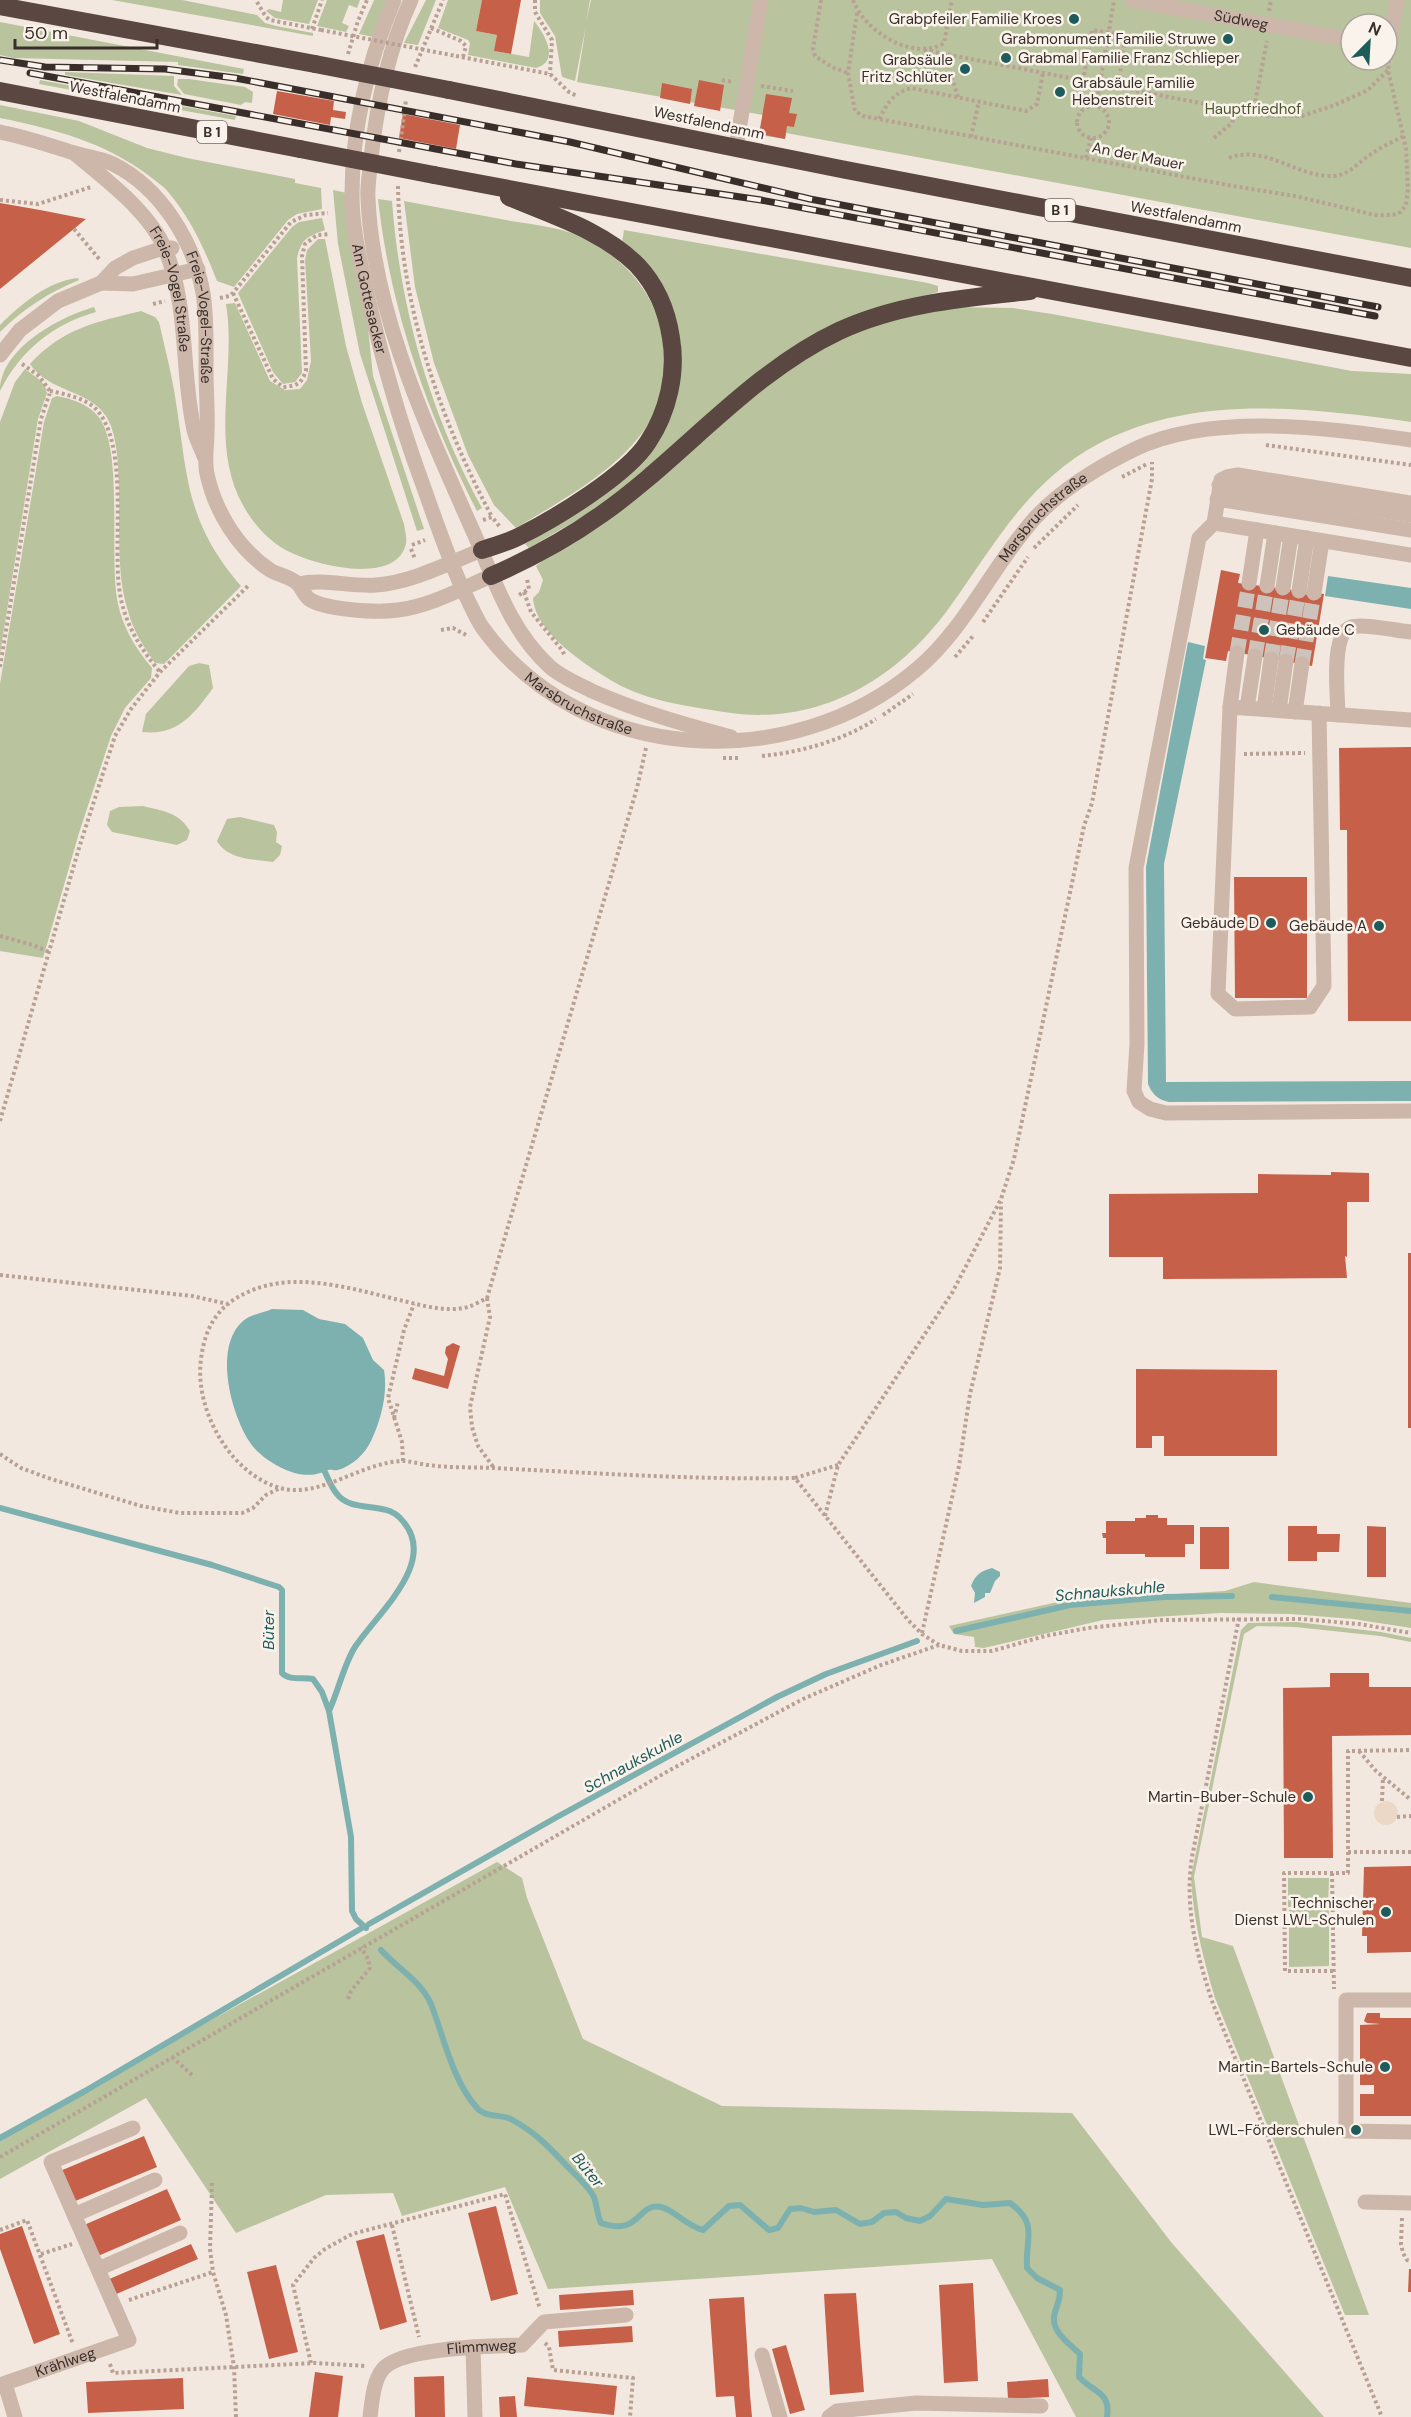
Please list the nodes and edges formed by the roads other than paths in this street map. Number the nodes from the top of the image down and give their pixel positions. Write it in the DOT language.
graph roads {
  1 [pos="34,0"];
  2 [pos="394,0"];
  3 [pos="411,0"];
  4 [pos="762,0"];
  5 [pos="1132,0"];
  6 [pos="0,6"];
  7 [pos="64,18"];
  8 [pos="1339,38"];
  9 [pos="0,91"];
  10 [pos="0,132"];
  11 [pos="736,147"];
  12 [pos="74,153"];
  13 [pos="480,184"];
  14 [pos="165,248"];
  15 [pos="190,249"];
  16 [pos="198,269"];
  17 [pos="173,274"];
  18 [pos="1411,278"];
  19 [pos="101,283"];
  20 [pos="1049,289"];
  21 [pos="0,355"];
  22 [pos="1411,358"];
  23 [pos="1411,440"];
  24 [pos="205,459"];
  25 [pos="1218,492"];
  26 [pos="1411,503"];
  27 [pos="1411,515"];
  28 [pos="1214,523"];
  29 [pos="1257,530"];
  30 [pos="1411,530"];
  31 [pos="1275,533"];
  32 [pos="1291,536"];
  33 [pos="1314,540"];
  34 [pos="482,550"];
  35 [pos="1411,555"];
  36 [pos="451,562"];
  37 [pos="491,576"];
  38 [pos="1249,583"];
  39 [pos="298,584"];
  40 [pos="1267,586"];
  41 [pos="462,588"];
  42 [pos="1283,588"];
  43 [pos="1306,592"];
  44 [pos="1411,632"];
  45 [pos="1237,653"];
  46 [pos="1255,656"];
  47 [pos="1230,707"];
  48 [pos="1247,708"];
  49 [pos="1271,710"];
  50 [pos="1295,712"];
  51 [pos="1319,713"];
  52 [pos="1338,715"];
  53 [pos="1411,720"];
  54 [pos="739,740"];
  55 [pos="1411,1111"];
  56 [pos="1411,2000"];
  57 [pos="133,2128"];
  58 [pos="1411,2132"];
  59 [pos="155,2180"];
  60 [pos="1365,2202"];
  61 [pos="1407,2203"];
  62 [pos="74,2215"];
  63 [pos="180,2233"];
  64 [pos="98,2269"];
  65 [pos="626,2315"];
  66 [pos="473,2347"];
  67 [pos="762,2355"];
  68 [pos="2,2385"];
  69 [pos="1041,2406"];
  70 [pos="916,2410"];
  71 [pos="15,2417"];
  72 [pos="370,2417"];
  73 [pos="475,2417"];
  74 [pos="780,2417"];
  75 [pos="829,2417"];
  1 -- 7 [label="highway"];
  2 -- 36 [label="street, Am Gottesacker"];
  3 -- 34 [label="street, Am Gottesacker"];
  4 -- 11 [label="street"];
  5 -- 8 [label="street, Südweg"];
  6 -- 7 [label="highway, Westfalendamm / B 1"];
  7 -- 11 [label="highway, Westfalendamm / B 1, bridge"];
  9 -- 13 [label="highway, Westfalendamm / B 1, bridge"];
  10 -- 12 [label="street, Freie-Vogel-Straße"];
  11 -- 18 [label="highway, Westfalendamm / B 1"];
  12 -- 14 [label="street, Freie-Vogel Straße"];
  12 -- 15 [label="street, Freie-Vogel-Straße"];
  13 -- 20 [label="highway, Westfalendamm / B 1"];
  13 -- 34 [label="highway"];
  14 -- 15 [label="street"];
  14 -- 17 [label="street, Freie-Vogel Straße"];
  14 -- 19 [label="street"];
  15 -- 16 [label="street, Freie-Vogel-Straße"];
  16 -- 17 [label="street"];
  16 -- 24 [label="street, Freie-Vogel-Straße"];
  17 -- 19 [label="street"];
  17 -- 24 [label="street, Freie-Vogel Straße"];
  19 -- 21 [label="street"];
  20 -- 22 [label="highway, Westfalendamm / B 1"];
  20 -- 37 [label="highway"];
  23 -- 54 [label="street, Marsbruchstraße"];
  24 -- 39 [label="street, Freie-Vogel-Straße"];
  25 -- 26 [label="street"];
  25 -- 27 [label="street"];
  25 -- 28 [label="street"];
  25 -- 30 [label="street"];
  28 -- 29 [label="street"];
  28 -- 55 [label="street"];
  29 -- 31 [label="street"];
  29 -- 38 [label="street"];
  31 -- 32 [label="street"];
  31 -- 40 [label="street"];
  32 -- 33 [label="street"];
  32 -- 42 [label="street"];
  33 -- 35 [label="street"];
  33 -- 43 [label="street"];
  34 -- 36 [label="street"];
  34 -- 37 [label="street, Am Gottesacker"];
  36 -- 39 [label="street"];
  36 -- 41 [label="street, Am Gottesacker"];
  37 -- 41 [label="street, Freie-Vogel-Straße"];
  37 -- 54 [label="street, Marsbruchstraße"];
  39 -- 41 [label="street, Freie-Vogel-Straße"];
  41 -- 54 [label="street, Marsbruchstraße"];
  44 -- 52 [label="street"];
  45 -- 47 [label="street"];
  46 -- 48 [label="street"];
  47 -- 48 [label="street"];
  47 -- 51 [label="street"];
  48 -- 49 [label="street"];
  49 -- 50 [label="street"];
  49 -- 50 [label="street"];
  50 -- 51 [label="street"];
  51 -- 52 [label="street"];
  52 -- 53 [label="street"];
  56 -- 58 [label="street"];
  57 -- 62 [label="street"];
  59 -- 62 [label="street"];
  60 -- 61 [label="street"];
  62 -- 64 [label="street"];
  63 -- 64 [label="street"];
  64 -- 68 [label="street, Krählweg"];
  65 -- 66 [label="street, Flimmweg"];
  66 -- 72 [label="street, Flimmweg"];
  66 -- 73 [label="street"];
  67 -- 74 [label="street"];
  68 -- 71 [label="street"];
  69 -- 70 [label="street"];
  70 -- 75 [label="street"];
}
